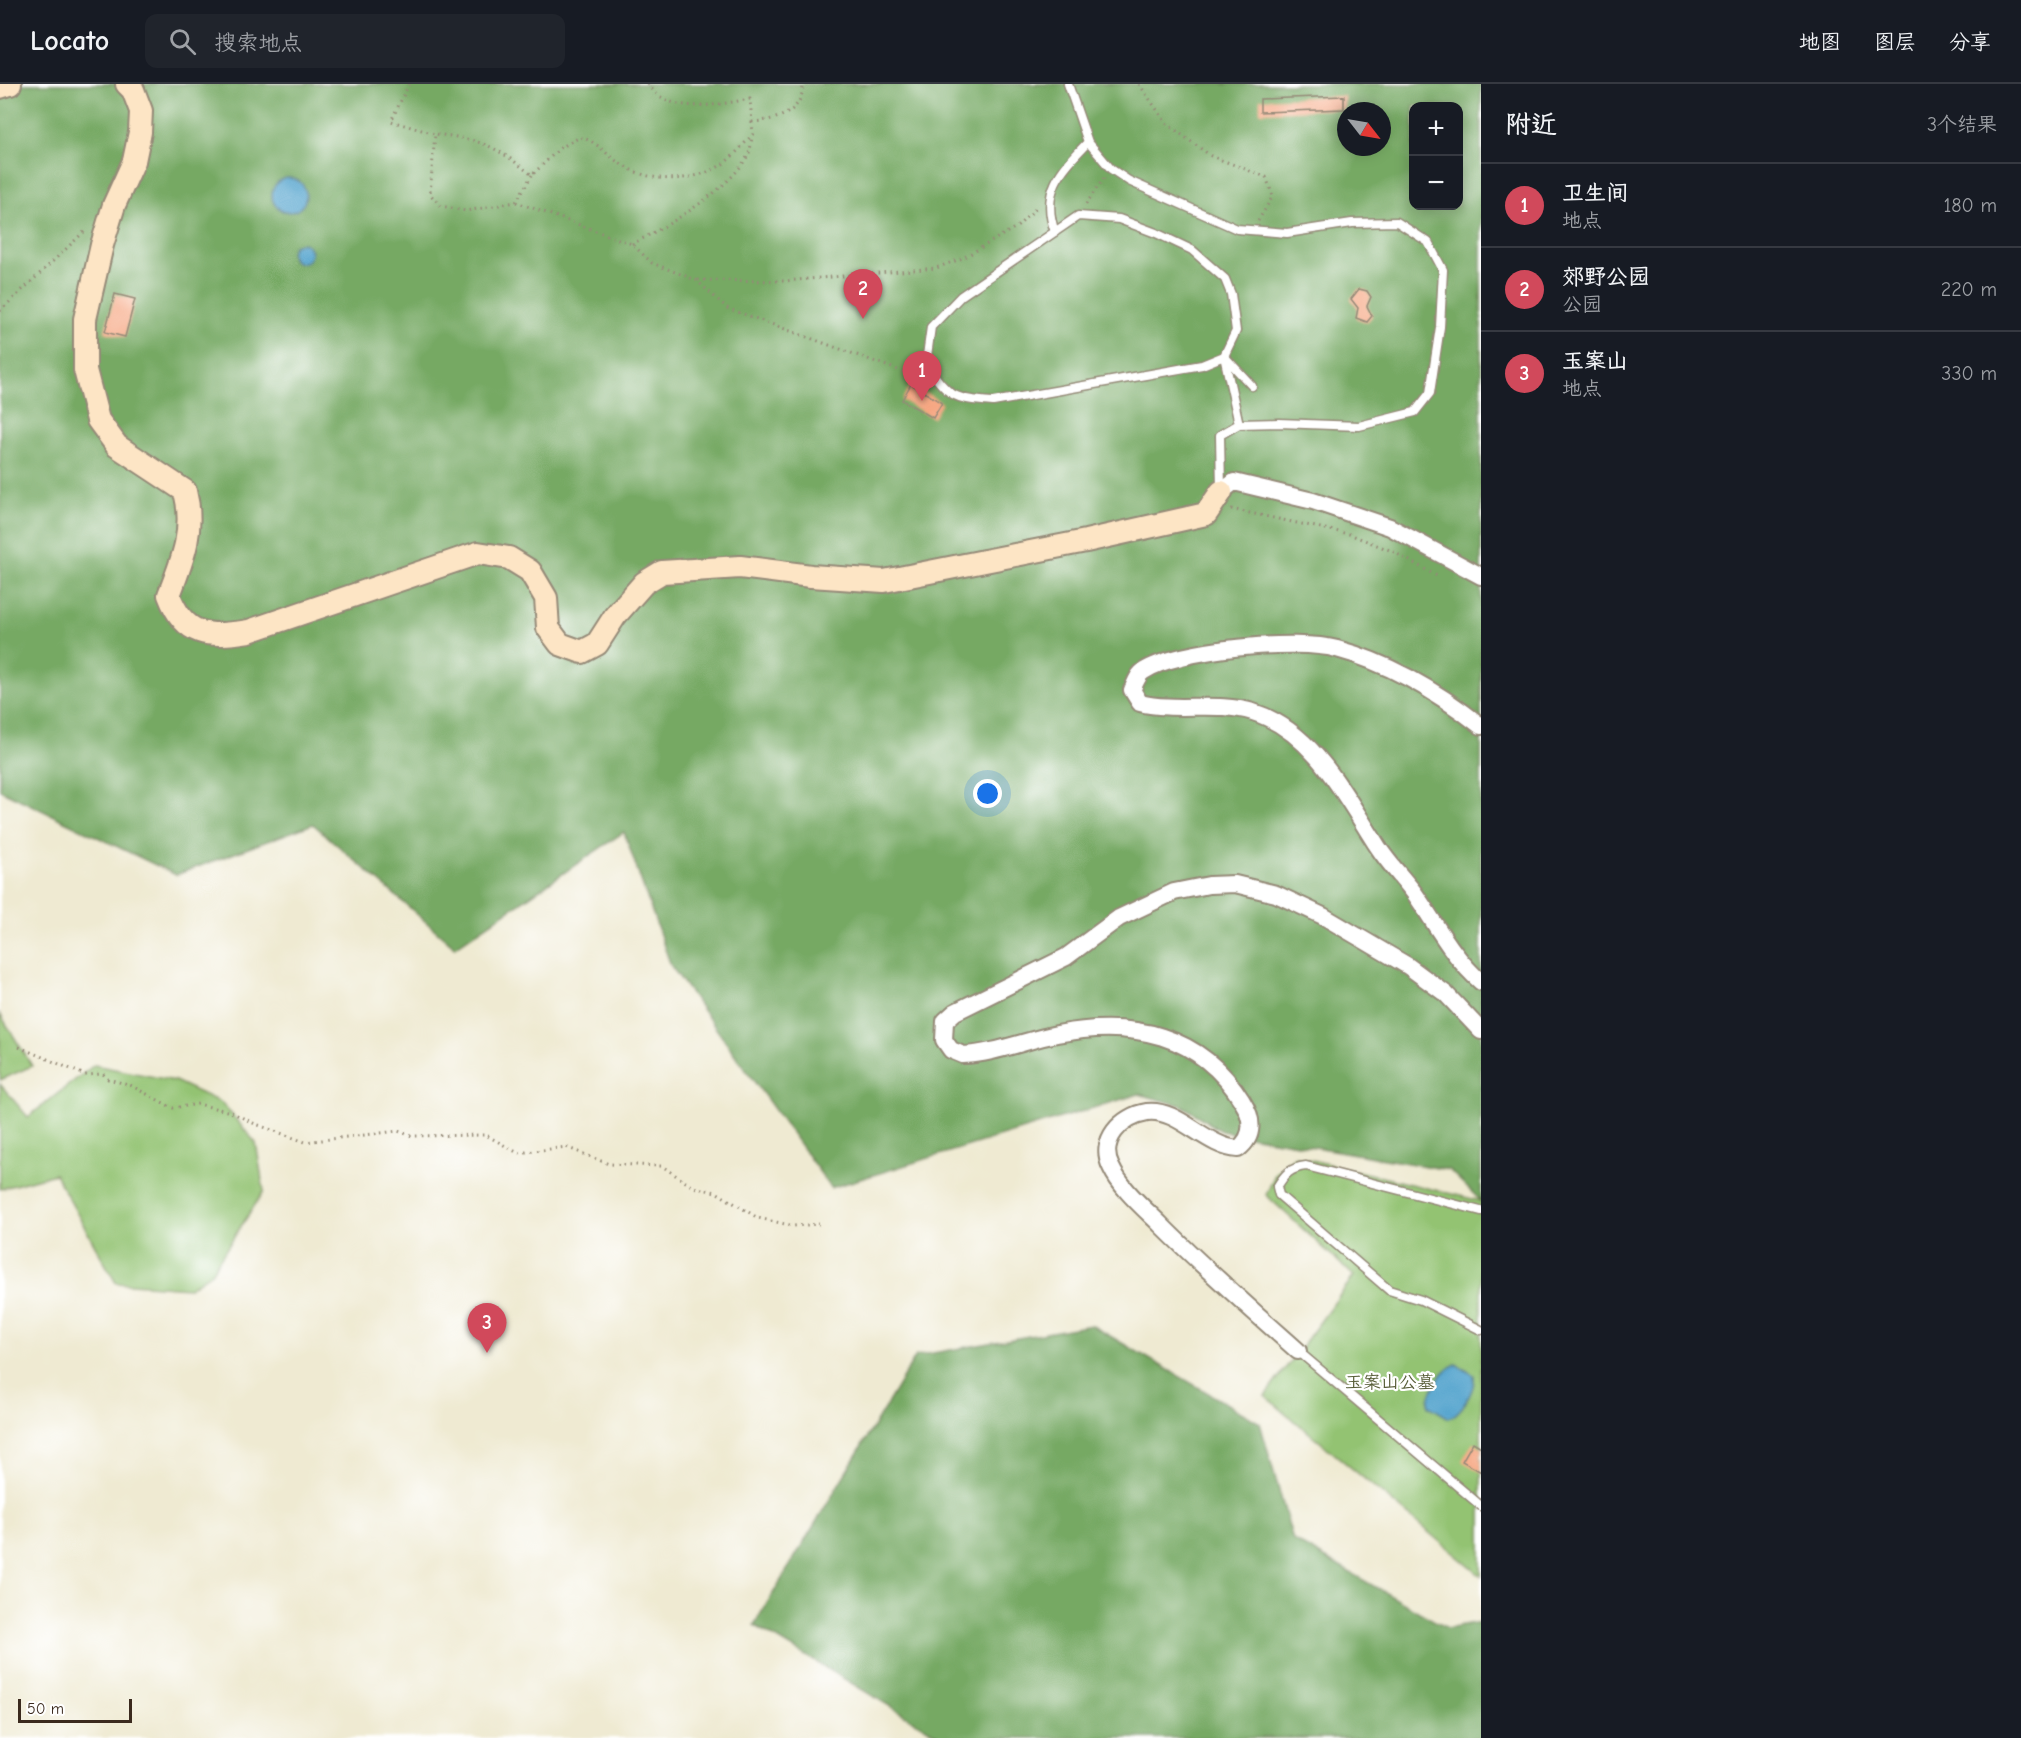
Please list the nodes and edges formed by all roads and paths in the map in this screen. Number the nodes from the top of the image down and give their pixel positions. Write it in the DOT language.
graph roads {
  1 [pos="10,84"];
  2 [pos="127,84"];
  3 [pos="409,84"];
  4 [pos="648,84"];
  5 [pos="803,84"];
  6 [pos="1068,84"];
  7 [pos="1139,84"];
  8 [pos="0,87"];
  9 [pos="752,122"];
  10 [pos="435,134"];
  11 [pos="753,134"];
  12 [pos="1088,142"];
  13 [pos="1111,169"];
  14 [pos="532,175"];
  15 [pos="1050,193"];
  16 [pos="516,202"];
  17 [pos="1078,216"];
  18 [pos="87,229"];
  19 [pos="1252,230"];
  20 [pos="1055,232"];
  21 [pos="632,244"];
  22 [pos="696,280"];
  23 [pos="0,311"];
  24 [pos="1224,356"];
  25 [pos="941,386"];
  26 [pos="1252,386"];
  27 [pos="1239,424"];
  28 [pos="1221,492"];
  29 [pos="1206,514"];
  30 [pos="1437,576"];
  31 [pos="1481,576"];
  32 [pos="1481,726"];
  33 [pos="1481,982"];
  34 [pos="1481,1031"];
  35 [pos="19,1047"];
  36 [pos="1481,1211"];
  37 [pos="819,1224"];
  38 [pos="1481,1330"];
  39 [pos="1298,1351"];
  40 [pos="1481,1506"];
  1 -- 8 [label="street"];
  2 -- 29 [label="street"];
  3 -- 10 [label="path"];
  4 -- 9 [label="path"];
  5 -- 9 [label="path"];
  6 -- 12 [label="lane"];
  7 -- 19 [label="path"];
  9 -- 11 [label="path"];
  10 -- 14 [label="path"];
  10 -- 16 [label="path"];
  11 -- 14 [label="path"];
  11 -- 21 [label="path"];
  12 -- 13 [label="lane"];
  12 -- 15 [label="lane"];
  13 -- 17 [label="path"];
  13 -- 19 [label="lane"];
  14 -- 16 [label="path"];
  15 -- 20 [label="lane"];
  15 -- 22 [label="path"];
  16 -- 21 [label="path"];
  17 -- 20 [label="lane"];
  17 -- 24 [label="lane"];
  18 -- 23 [label="path"];
  19 -- 27 [label="lane"];
  20 -- 25 [label="lane"];
  21 -- 22 [label="path"];
  22 -- 25 [label="path"];
  24 -- 25 [label="lane"];
  24 -- 26 [label="lane"];
  24 -- 27 [label="lane"];
  27 -- 28 [label="lane"];
  28 -- 29 [label="street"];
  28 -- 31 [label="street"];
  29 -- 30 [label="path"];
  32 -- 33 [label="street"];
  34 -- 39 [label="street"];
  35 -- 37 [label="path"];
  36 -- 38 [label="lane"];
  39 -- 40 [label="lane"];
}
